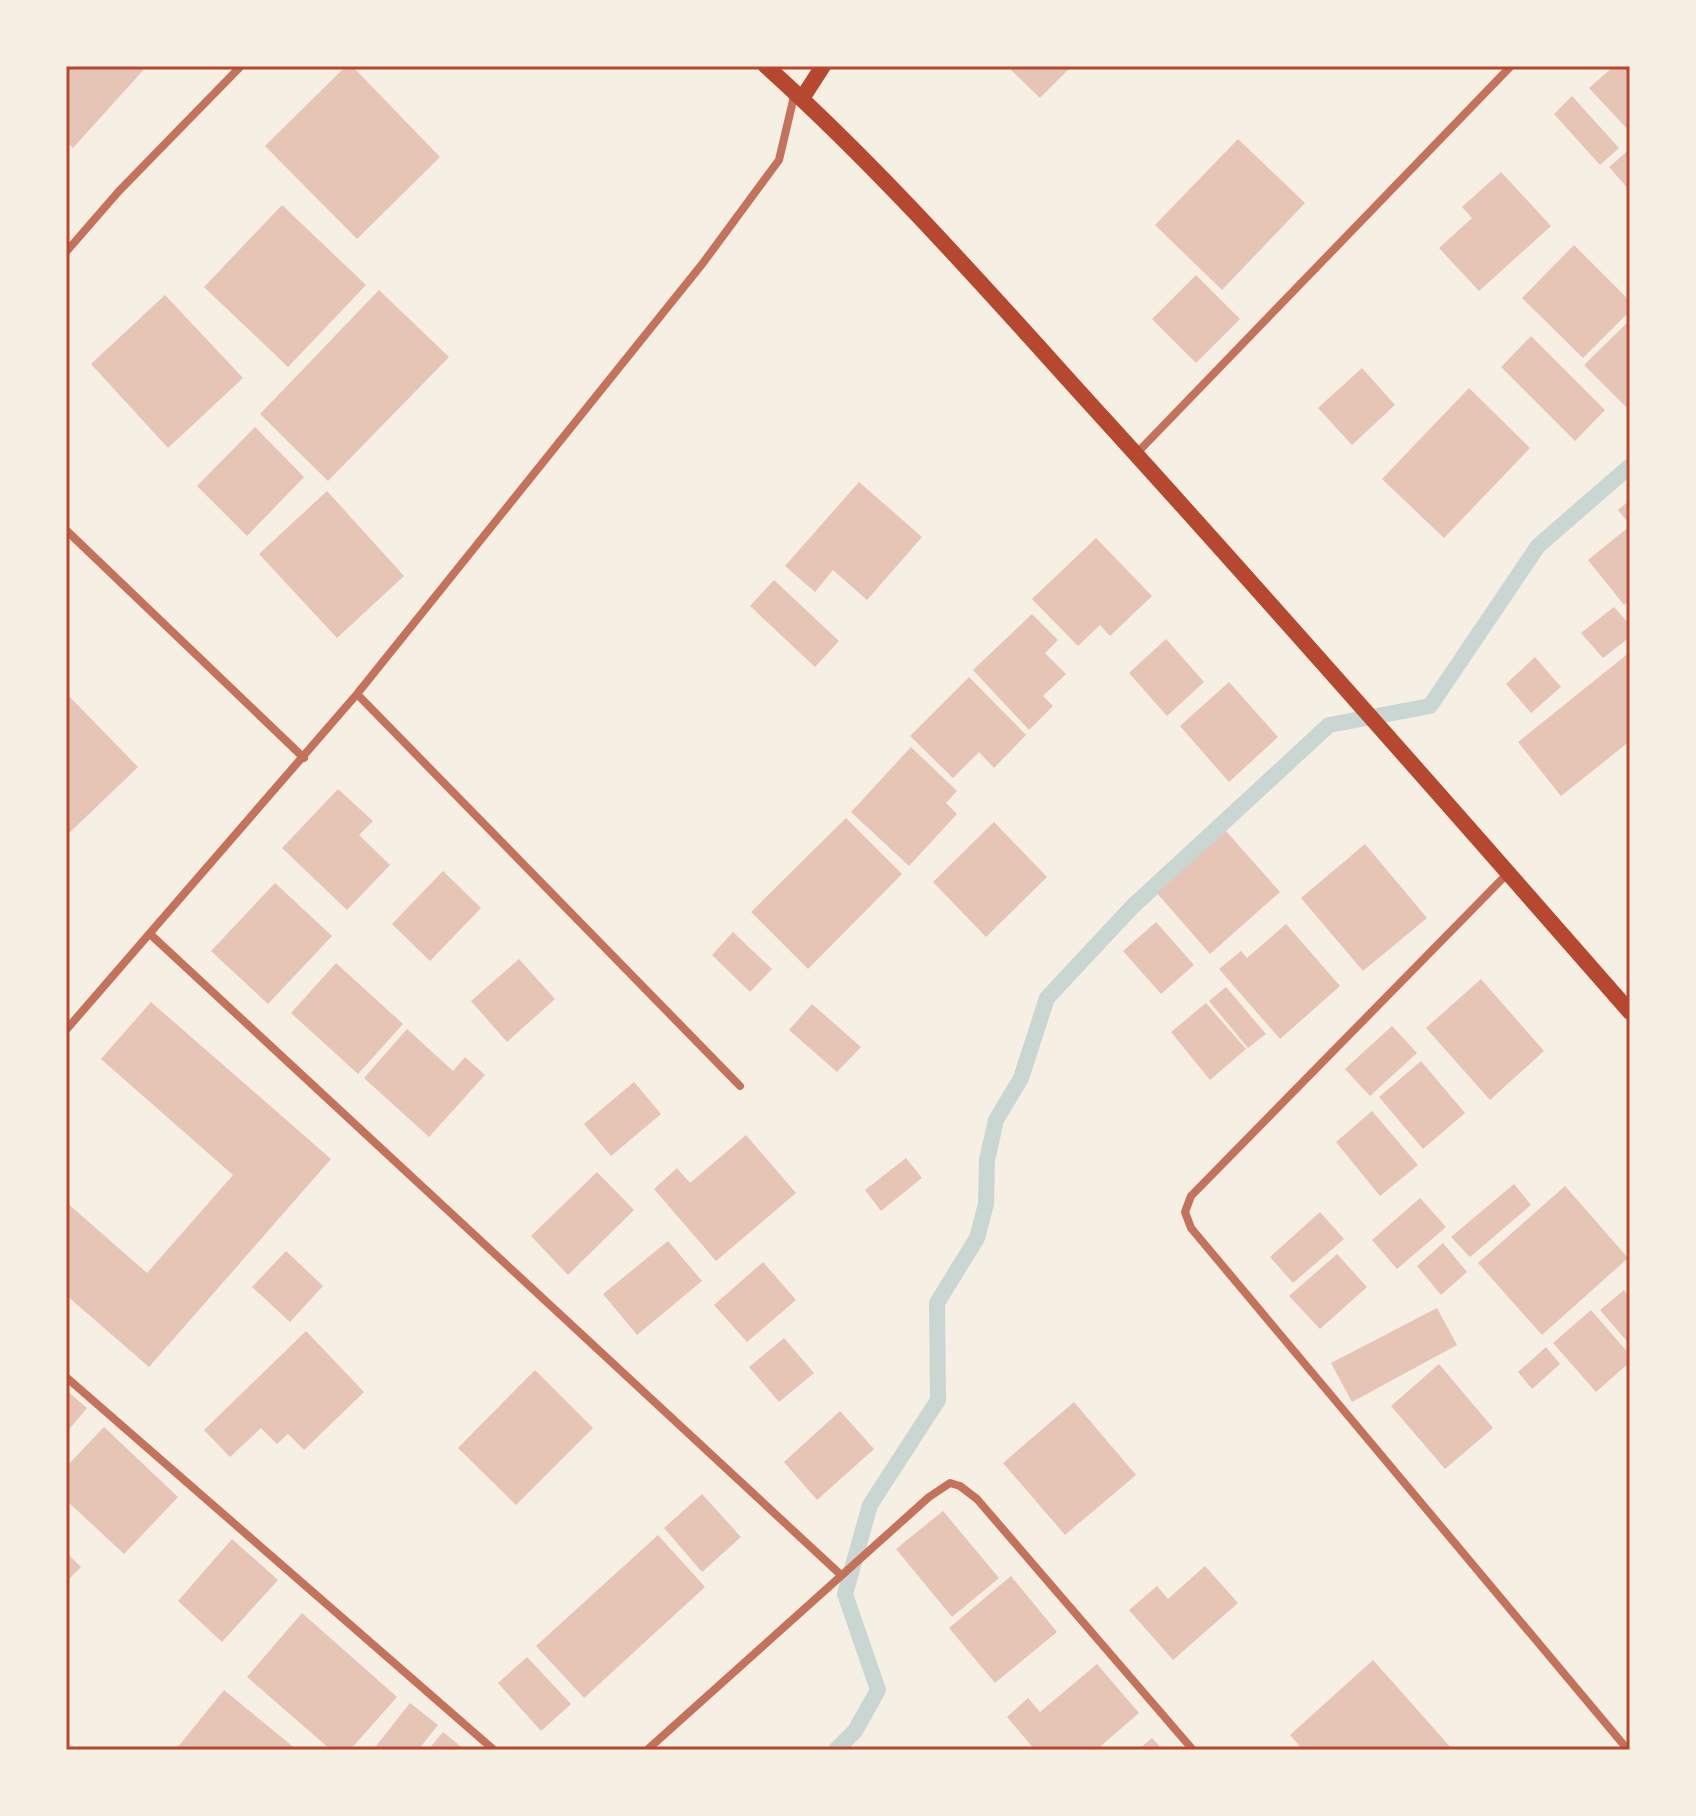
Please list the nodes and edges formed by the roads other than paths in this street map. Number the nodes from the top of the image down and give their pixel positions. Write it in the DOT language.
graph roads {
  1 [pos="241,66"];
  2 [pos="766,66"];
  3 [pos="823,66"];
  4 [pos="1511,66"];
  5 [pos="799,95"];
  6 [pos="66,252"];
  7 [pos="1136,454"];
  8 [pos="66,530"];
  9 [pos="357,694"];
  10 [pos="304,758"];
  11 [pos="1508,873"];
  12 [pos="150,934"];
  13 [pos="1630,1012"];
  14 [pos="66,1030"];
  15 [pos="740,1086"];
  16 [pos="66,1377"];
  17 [pos="841,1575"];
  18 [pos="1626,1748"];
  19 [pos="494,1750"];
  20 [pos="647,1750"];
  21 [pos="1193,1750"];
  1 -- 6 [label="street"];
  2 -- 5 [label="main road"];
  3 -- 5 [label="main road"];
  4 -- 7 [label="street"];
  5 -- 7 [label="main road"];
  5 -- 9 [label="street"];
  7 -- 11 [label="main road"];
  8 -- 10 [label="street"];
  9 -- 10 [label="street"];
  9 -- 15 [label="street"];
  10 -- 12 [label="street"];
  11 -- 13 [label="main road"];
  11 -- 18 [label="street"];
  12 -- 14 [label="street"];
  12 -- 17 [label="street"];
  16 -- 19 [label="street"];
  17 -- 20 [label="street"];
  17 -- 21 [label="street"];
}
